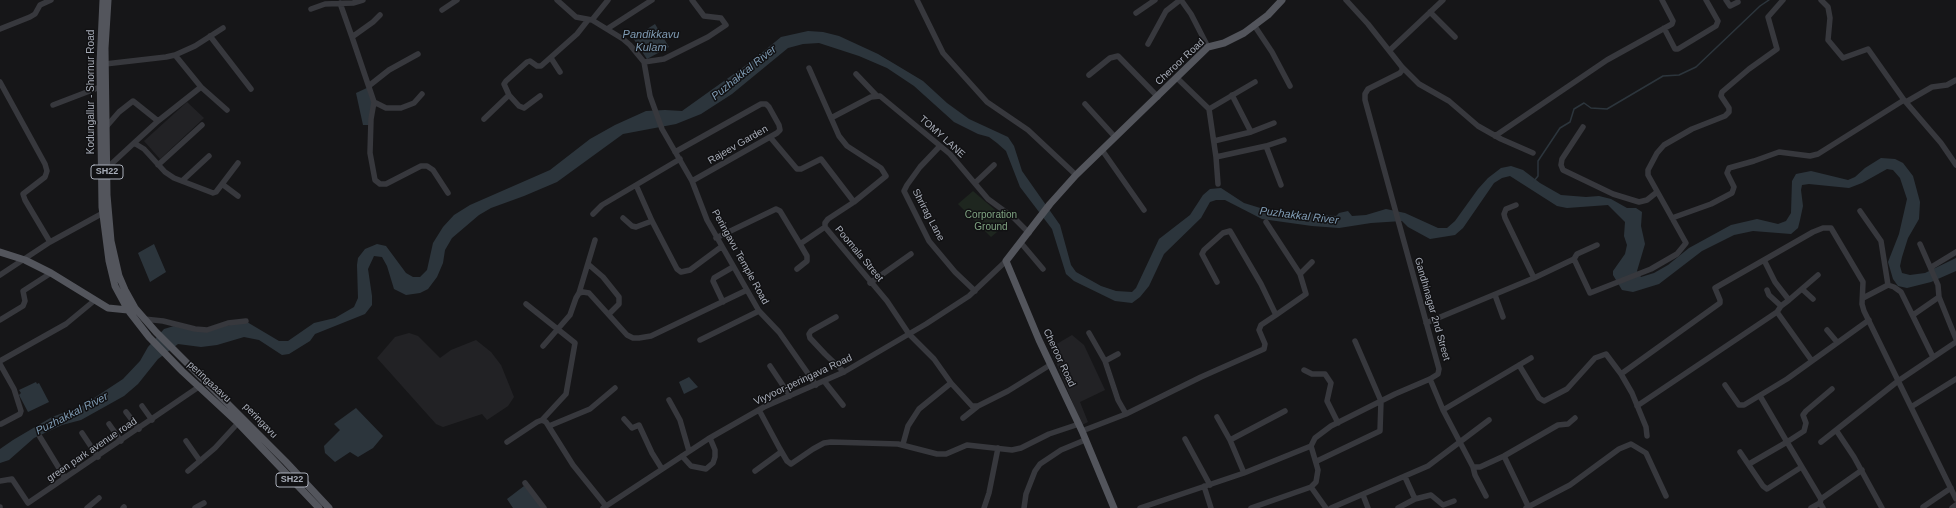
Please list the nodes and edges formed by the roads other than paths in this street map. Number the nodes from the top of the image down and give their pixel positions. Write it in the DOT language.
graph roads {
  1 [pos="51,0"];
  2 [pos="103,0"];
  3 [pos="108,0"];
  4 [pos="363,0"];
  5 [pos="457,0"];
  6 [pos="557,0"];
  7 [pos="608,0"];
  8 [pos="652,0"];
  9 [pos="692,0"];
  10 [pos="917,0"];
  11 [pos="1155,0"];
  12 [pos="1180,0"];
  13 [pos="1282,0"];
  14 [pos="1346,0"];
  15 [pos="1443,0"];
  16 [pos="1662,0"];
  17 [pos="1706,0"];
  18 [pos="1726,0"];
  19 [pos="1783,0"];
  20 [pos="1821,0"];
  21 [pos="324,2"];
  22 [pos="1738,2"];
  23 [pos="39,3"];
  24 [pos="340,3"];
  25 [pos="311,9"];
  26 [pos="442,10"];
  27 [pos="1430,12"];
  28 [pos="1136,13"];
  29 [pos="380,15"];
  30 [pos="590,20"];
  31 [pos="1254,25"];
  32 [pos="0,28"];
  33 [pos="223,28"];
  34 [pos="1664,28"];
  35 [pos="607,29"];
  36 [pos="210,36"];
  37 [pos="352,36"];
  38 [pos="1455,37"];
  39 [pos="1148,44"];
  40 [pos="1208,46"];
  41 [pos="1390,50"];
  42 [pos="418,54"];
  43 [pos="175,55"];
  44 [pos="551,58"];
  45 [pos="644,62"];
  46 [pos="106,64"];
  47 [pos="1402,67"];
  48 [pos="809,68"];
  49 [pos="560,72"];
  50 [pos="856,74"];
  51 [pos="1089,75"];
  52 [pos="1177,78"];
  53 [pos="1956,80"];
  54 [pos="0,82"];
  55 [pos="1255,82"];
  56 [pos="370,85"];
  57 [pos="1290,86"];
  58 [pos="100,87"];
  59 [pos="201,87"];
  60 [pos="2,89"];
  61 [pos="250,89"];
  62 [pos="422,94"];
  63 [pos="509,95"];
  64 [pos="876,95"];
  65 [pos="1232,95"];
  66 [pos="540,96"];
  67 [pos="1158,96"];
  68 [pos="1905,101"];
  69 [pos="374,102"];
  70 [pos="1085,104"];
  71 [pos="54,105"];
  72 [pos="1209,109"];
  73 [pos="227,110"];
  74 [pos="831,118"];
  75 [pos="484,119"];
  76 [pos="158,121"];
  77 [pos="1274,123"];
  78 [pos="202,125"];
  79 [pos="106,127"];
  80 [pos="1583,127"];
  81 [pos="1250,132"];
  82 [pos="1495,136"];
  83 [pos="770,137"];
  84 [pos="1114,137"];
  85 [pos="1284,140"];
  86 [pos="1214,141"];
  87 [pos="134,143"];
  88 [pos="940,146"];
  89 [pos="1266,146"];
  90 [pos="1102,150"];
  91 [pos="675,152"];
  92 [pos="1533,153"];
  93 [pos="209,156"];
  94 [pos="1216,157"];
  95 [pos="680,160"];
  96 [pos="238,163"];
  97 [pos="158,165"];
  98 [pos="994,165"];
  99 [pos="1956,165"];
  100 [pos="106,168"];
  101 [pos="1076,175"];
  102 [pos="182,181"];
  103 [pos="692,181"];
  104 [pos="975,183"];
  105 [pos="222,184"];
  106 [pos="1218,184"];
  107 [pos="636,185"];
  108 [pos="1281,185"];
  109 [pos="1657,192"];
  110 [pos="448,193"];
  111 [pos="238,196"];
  112 [pos="854,202"];
  113 [pos="1516,205"];
  114 [pos="1144,210"];
  115 [pos="1860,211"];
  116 [pos="103,213"];
  117 [pos="593,214"];
  118 [pos="623,218"];
  119 [pos="1672,218"];
  120 [pos="652,221"];
  121 [pos="1266,222"];
  122 [pos="825,227"];
  123 [pos="1029,233"];
  124 [pos="716,238"];
  125 [pos="595,240"];
  126 [pos="50,242"];
  127 [pos="1021,243"];
  128 [pos="800,244"];
  129 [pos="1920,244"];
  130 [pos="1597,245"];
  131 [pos="722,247"];
  132 [pos="0,252"];
  133 [pos="1956,252"];
  134 [pos="911,254"];
  135 [pos="1574,258"];
  136 [pos="25,260"];
  137 [pos="1764,260"];
  138 [pos="1006,261"];
  139 [pos="1312,262"];
  140 [pos="588,264"];
  141 [pos="733,267"];
  142 [pos="797,269"];
  143 [pos="1043,269"];
  144 [pos="1931,269"];
  145 [pos="51,273"];
  146 [pos="1300,274"];
  147 [pos="0,275"];
  148 [pos="1818,275"];
  149 [pos="1534,278"];
  150 [pos="1217,282"];
  151 [pos="870,283"];
  152 [pos="1888,285"];
  153 [pos="1802,289"];
  154 [pos="747,290"];
  155 [pos="1767,290"];
  156 [pos="975,291"];
  157 [pos="579,294"];
  158 [pos="1495,295"];
  159 [pos="1939,297"];
  160 [pos="1863,298"];
  161 [pos="1813,299"];
  162 [pos="95,300"];
  163 [pos="1789,300"];
  164 [pos="723,302"];
  165 [pos="526,304"];
  166 [pos="1781,306"];
  167 [pos="131,308"];
  168 [pos="759,311"];
  169 [pos="1777,312"];
  170 [pos="610,314"];
  171 [pos="1276,315"];
  172 [pos="1912,315"];
  173 [pos="836,317"];
  174 [pos="1503,317"];
  175 [pos="144,319"];
  176 [pos="0,320"];
  177 [pos="1869,320"];
  178 [pos="246,321"];
  179 [pos="1426,323"];
  180 [pos="559,329"];
  181 [pos="1827,330"];
  182 [pos="156,332"];
  183 [pos="1089,333"];
  184 [pos="909,334"];
  185 [pos="150,338"];
  186 [pos="1956,339"];
  187 [pos="700,340"];
  188 [pos="1355,342"];
  189 [pos="1837,342"];
  190 [pos="1956,342"];
  191 [pos="544,346"];
  192 [pos="1118,354"];
  193 [pos="1933,357"];
  194 [pos="1531,358"];
  195 [pos="0,361"];
  196 [pos="1105,361"];
  197 [pos="1812,361"];
  198 [pos="0,364"];
  199 [pos="1050,365"];
  200 [pos="1519,365"];
  201 [pos="770,366"];
  202 [pos="1304,370"];
  203 [pos="844,372"];
  204 [pos="1621,374"];
  205 [pos="1430,379"];
  206 [pos="1956,379"];
  207 [pos="824,381"];
  208 [pos="1898,381"];
  209 [pos="952,383"];
  210 [pos="816,385"];
  211 [pos="1725,385"];
  212 [pos="200,386"];
  213 [pos="615,388"];
  214 [pos="1832,389"];
  215 [pos="790,396"];
  216 [pos="1760,396"];
  217 [pos="669,400"];
  218 [pos="1380,401"];
  219 [pos="843,405"];
  220 [pos="142,406"];
  221 [pos="978,406"];
  222 [pos="1637,406"];
  223 [pos="1911,407"];
  224 [pos="759,410"];
  225 [pos="1443,410"];
  226 [pos="1285,411"];
  227 [pos="126,412"];
  228 [pos="1126,414"];
  229 [pos="964,418"];
  230 [pos="1217,418"];
  231 [pos="1575,418"];
  232 [pos="624,419"];
  233 [pos="152,420"];
  234 [pos="542,420"];
  235 [pos="1489,420"];
  236 [pos="238,423"];
  237 [pos="1338,423"];
  238 [pos="1,424"];
  239 [pos="109,424"];
  240 [pos="549,426"];
  241 [pos="1080,428"];
  242 [pos="138,430"];
  243 [pos="1836,430"];
  244 [pos="82,433"];
  245 [pos="1647,436"];
  246 [pos="40,437"];
  247 [pos="710,438"];
  248 [pos="1185,439"];
  249 [pos="1085,440"];
  250 [pos="1230,440"];
  251 [pos="121,441"];
  252 [pos="186,441"];
  253 [pos="507,442"];
  254 [pos="1459,442"];
  255 [pos="1787,442"];
  256 [pos="1821,442"];
  257 [pos="903,444"];
  258 [pos="1310,446"];
  259 [pos="998,448"];
  260 [pos="689,452"];
  261 [pos="781,452"];
  262 [pos="1740,452"];
  263 [pos="682,456"];
  264 [pos="1504,456"];
  265 [pos="98,457"];
  266 [pos="200,461"];
  267 [pos="1316,461"];
  268 [pos="1749,464"];
  269 [pos="1473,467"];
  270 [pos="1800,468"];
  271 [pos="662,469"];
  272 [pos="1862,470"];
  273 [pos="188,471"];
  274 [pos="755,471"];
  275 [pos="1244,473"];
  276 [pos="1405,476"];
  277 [pos="65,478"];
  278 [pos="0,481"];
  279 [pos="525,483"];
  280 [pos="1207,486"];
  281 [pos="1311,487"];
  282 [pos="1953,490"];
  283 [pos="1362,495"];
  284 [pos="1486,496"];
  285 [pos="1666,496"];
  286 [pos="99,498"];
  287 [pos="1415,499"];
  288 [pos="1956,499"];
  289 [pos="1454,501"];
  290 [pos="1820,501"];
  291 [pos="204,503"];
  292 [pos="1956,505"];
  293 [pos="29,506"];
  294 [pos="604,507"];
  295 [pos="1923,507"];
  296 [pos="87,508"];
  297 [pos="195,508"];
  298 [pos="319,508"];
  299 [pos="329,508"];
  300 [pos="544,508"];
  301 [pos="984,508"];
  302 [pos="1024,508"];
  303 [pos="1114,508"];
  304 [pos="1140,508"];
  305 [pos="1211,508"];
  306 [pos="1250,508"];
  307 [pos="1326,508"];
  308 [pos="1331,508"];
  309 [pos="1368,508"];
  310 [pos="1398,508"];
  311 [pos="1528,508"];
  312 [pos="1811,508"];
  313 [pos="1823,508"];
  314 [pos="1882,508"];
  315 [pos="1952,508"];
  1 -- 23 [label="street"];
  2 -- 58 [label="main road, Kodungallur - Shornur Road / SH22"];
  3 -- 46 [label="main road, Kodungallur - Shornur Road / SH22"];
  4 -- 24 [label="street"];
  5 -- 26 [label="street"];
  6 -- 30 [label="street"];
  7 -- 30 [label="street"];
  8 -- 35 [label="street"];
  9 -- 45 [label="street"];
  10 -- 101 [label="street"];
  11 -- 28 [label="street"];
  12 -- 39 [label="street"];
  12 -- 40 [label="street"];
  13 -- 31 [label="main road, Cheroor Road"];
  14 -- 41 [label="street"];
  15 -- 27 [label="street"];
  16 -- 34 [label="street"];
  17 -- 34 [label="street"];
  18 -- 22 [label="street"];
  19 -- 109 [label="street"];
  20 -- 68 [label="street"];
  21 -- 24 [label="street"];
  21 -- 25 [label="street"];
  23 -- 32 [label="street"];
  24 -- 37 [label="street"];
  27 -- 38 [label="street"];
  27 -- 41 [label="street"];
  29 -- 37 [label="street"];
  30 -- 35 [label="street"];
  30 -- 44 [label="street"];
  31 -- 40 [label="main road, Cheroor Road"];
  31 -- 57 [label="street"];
  33 -- 36 [label="street"];
  34 -- 82 [label="street"];
  35 -- 45 [label="street"];
  36 -- 43 [label="street"];
  36 -- 61 [label="street"];
  37 -- 56 [label="street"];
  40 -- 52 [label="main road, Cheroor Road"];
  41 -- 47 [label="street"];
  42 -- 56 [label="street"];
  43 -- 46 [label="street"];
  43 -- 59 [label="street"];
  44 -- 49 [label="street"];
  44 -- 63 [label="street"];
  45 -- 91 [label="street, Peringavu Temple Road"];
  46 -- 79 [label="main road, Kodungallur - Shornur Road / SH22"];
  47 -- 82 [label="street"];
  47 -- 179 [label="street, Gandhinagar 2nd Street"];
  48 -- 74 [label="street, Poomala Street"];
  50 -- 64 [label="street, TOMY LANE"];
  51 -- 67 [label="street"];
  52 -- 67 [label="main road, Cheroor Road"];
  52 -- 72 [label="street"];
  53 -- 68 [label="street"];
  54 -- 60 [label="street"];
  55 -- 65 [label="street"];
  56 -- 69 [label="street"];
  58 -- 71 [label="street"];
  58 -- 116 [label="main road, Kodungallur - Shornur Road / SH22"];
  59 -- 73 [label="street"];
  59 -- 76 [label="street"];
  60 -- 126 [label="street"];
  62 -- 69 [label="street"];
  63 -- 66 [label="street"];
  63 -- 75 [label="street"];
  64 -- 74 [label="street"];
  64 -- 88 [label="street, TOMY LANE"];
  65 -- 72 [label="street"];
  65 -- 81 [label="street"];
  67 -- 84 [label="main road, Cheroor Road"];
  68 -- 99 [label="street"];
  68 -- 119 [label="street"];
  69 -- 110 [label="street"];
  70 -- 84 [label="street"];
  72 -- 86 [label="street"];
  74 -- 112 [label="street, Poomala Street"];
  76 -- 79 [label="street"];
  76 -- 87 [label="street"];
  77 -- 81 [label="street"];
  78 -- 97 [label="street"];
  79 -- 100 [label="main road, Kodungallur - Shornur Road / SH22"];
  80 -- 109 [label="street"];
  81 -- 86 [label="street"];
  82 -- 92 [label="street"];
  83 -- 91 [label="street, Rajeev Garden"];
  83 -- 103 [label="street, Rajeev Garden"];
  83 -- 112 [label="street"];
  84 -- 90 [label="main road, Cheroor Road"];
  85 -- 89 [label="street"];
  86 -- 94 [label="street"];
  87 -- 97 [label="street"];
  87 -- 100 [label="street"];
  88 -- 104 [label="street, TOMY LANE"];
  88 -- 156 [label="street, Shrirag Lane"];
  89 -- 94 [label="street"];
  89 -- 108 [label="street"];
  90 -- 101 [label="main road, Cheroor Road"];
  90 -- 114 [label="street"];
  91 -- 95 [label="street, Peringavu Temple Road"];
  93 -- 102 [label="street"];
  94 -- 106 [label="street"];
  95 -- 103 [label="street, Peringavu Temple Road"];
  95 -- 107 [label="street"];
  96 -- 105 [label="street"];
  97 -- 102 [label="street"];
  98 -- 104 [label="street"];
  100 -- 167 [label="main road, Kodungallur - Shornur Road / SH22"];
  101 -- 123 [label="main road, Cheroor Road"];
  102 -- 105 [label="street"];
  103 -- 124 [label="street, Peringavu Temple Road"];
  104 -- 123 [label="street, TOMY LANE"];
  105 -- 111 [label="street"];
  107 -- 117 [label="street"];
  107 -- 120 [label="street"];
  109 -- 119 [label="street"];
  112 -- 122 [label="street, Poomala Street"];
  113 -- 149 [label="street"];
  115 -- 152 [label="street"];
  116 -- 126 [label="street"];
  116 -- 167 [label="main road, Kodungallur - Shornur Road / SH22"];
  118 -- 120 [label="street"];
  119 -- 135 [label="street"];
  120 -- 131 [label="street"];
  121 -- 146 [label="street"];
  122 -- 128 [label="street"];
  122 -- 151 [label="street, Poomala Street"];
  123 -- 127 [label="main road"];
  124 -- 128 [label="street"];
  124 -- 131 [label="street, Peringavu Temple Road"];
  125 -- 140 [label="street"];
  126 -- 136 [label="street"];
  127 -- 138 [label="main road"];
  127 -- 143 [label="street"];
  128 -- 142 [label="street"];
  129 -- 144 [label="street"];
  130 -- 135 [label="street"];
  131 -- 141 [label="street, Peringavu Temple Road"];
  132 -- 136 [label="main road"];
  133 -- 144 [label="street"];
  134 -- 151 [label="street"];
  135 -- 149 [label="street"];
  136 -- 145 [label="main road"];
  136 -- 147 [label="street"];
  137 -- 160 [label="street"];
  137 -- 163 [label="street"];
  137 -- 204 [label="street"];
  138 -- 156 [label="street, Viyyoor-peringava Road"];
  138 -- 199 [label="main road, Cheroor Road"];
  139 -- 146 [label="street"];
  140 -- 157 [label="street"];
  140 -- 170 [label="street"];
  141 -- 154 [label="street, Peringavu Temple Road"];
  141 -- 164 [label="street"];
  144 -- 159 [label="street"];
  145 -- 162 [label="main road"];
  145 -- 176 [label="street"];
  146 -- 171 [label="street"];
  148 -- 153 [label="street"];
  149 -- 158 [label="street"];
  150 -- 171 [label="street"];
  151 -- 184 [label="street, Poomala Street"];
  152 -- 160 [label="street"];
  152 -- 172 [label="street"];
  153 -- 161 [label="street"];
  153 -- 163 [label="street"];
  154 -- 164 [label="street"];
  154 -- 168 [label="street, Peringavu Temple Road"];
  155 -- 166 [label="street"];
  156 -- 184 [label="street, Viyyoor-peringava Road"];
  157 -- 170 [label="street"];
  157 -- 180 [label="street"];
  158 -- 174 [label="street"];
  158 -- 179 [label="street"];
  159 -- 172 [label="street"];
  159 -- 186 [label="street"];
  160 -- 177 [label="street"];
  162 -- 167 [label="main road"];
  162 -- 195 [label="street"];
  163 -- 166 [label="street"];
  164 -- 170 [label="street"];
  165 -- 180 [label="street"];
  166 -- 169 [label="street"];
  167 -- 175 [label="main road, Kodungallur - Shornur Road / SH22"];
  167 -- 185 [label="main road, Kodungallur - Shornur Road / SH22"];
  168 -- 187 [label="street"];
  168 -- 210 [label="street, Peringavu Temple Road"];
  169 -- 197 [label="street"];
  169 -- 222 [label="street"];
  171 -- 228 [label="street"];
  172 -- 193 [label="street"];
  173 -- 203 [label="street"];
  175 -- 178 [label="street"];
  175 -- 182 [label="main road, Kodungallur - Shornur Road / SH22"];
  177 -- 189 [label="street"];
  177 -- 208 [label="street"];
  179 -- 205 [label="street, Gandhinagar 2nd Street"];
  180 -- 191 [label="street"];
  180 -- 234 [label="street"];
  181 -- 189 [label="street"];
  182 -- 299 [label="main road, peringavu / SH22"];
  183 -- 196 [label="street"];
  184 -- 203 [label="street, Viyyoor-peringava Road"];
  184 -- 209 [label="street, Poomala Street"];
  185 -- 212 [label="main road, peringaaavu / SH22"];
  188 -- 218 [label="street"];
  189 -- 197 [label="street"];
  190 -- 193 [label="street"];
  192 -- 196 [label="street"];
  193 -- 208 [label="street"];
  194 -- 200 [label="street"];
  196 -- 228 [label="street"];
  197 -- 216 [label="street"];
  198 -- 238 [label="street"];
  199 -- 221 [label="street"];
  199 -- 241 [label="main road, Cheroor Road"];
  200 -- 204 [label="street"];
  200 -- 225 [label="street"];
  201 -- 215 [label="street"];
  202 -- 237 [label="street"];
  203 -- 207 [label="street, Viyyoor-peringava Road"];
  204 -- 222 [label="street"];
  205 -- 218 [label="street"];
  205 -- 225 [label="street"];
  206 -- 223 [label="street"];
  207 -- 210 [label="street, Viyyoor-peringava Road"];
  207 -- 219 [label="street"];
  208 -- 223 [label="street"];
  208 -- 243 [label="street"];
  209 -- 221 [label="street, Poomala Street"];
  209 -- 257 [label="street"];
  210 -- 215 [label="street, Viyyoor-peringava Road"];
  211 -- 216 [label="street"];
  212 -- 233 [label="street, green park avenue road"];
  212 -- 236 [label="main road, peringaaavu / SH22"];
  213 -- 240 [label="street"];
  214 -- 255 [label="street"];
  215 -- 224 [label="street, Viyyoor-peringava Road"];
  216 -- 255 [label="street"];
  217 -- 260 [label="street"];
  218 -- 237 [label="street"];
  218 -- 267 [label="street"];
  220 -- 233 [label="street"];
  221 -- 229 [label="street"];
  222 -- 245 [label="street"];
  223 -- 282 [label="street"];
  224 -- 247 [label="street, Viyyoor-peringava Road"];
  224 -- 261 [label="street"];
  225 -- 254 [label="street"];
  226 -- 250 [label="street"];
  227 -- 242 [label="street"];
  228 -- 241 [label="street"];
  230 -- 250 [label="street"];
  231 -- 264 [label="street"];
  232 -- 271 [label="street"];
  233 -- 242 [label="street, green park avenue road"];
  234 -- 240 [label="street"];
  234 -- 253 [label="street"];
  235 -- 254 [label="street"];
  236 -- 266 [label="street"];
  236 -- 298 [label="main road, peringaaavu / SH22"];
  237 -- 258 [label="street"];
  239 -- 251 [label="street"];
  240 -- 294 [label="street"];
  241 -- 249 [label="main road, Cheroor Road"];
  241 -- 259 [label="street"];
  242 -- 251 [label="street, green park avenue road"];
  243 -- 256 [label="street"];
  243 -- 272 [label="street"];
  244 -- 265 [label="street"];
  246 -- 277 [label="street"];
  247 -- 260 [label="street, Viyyoor-peringava Road"];
  247 -- 263 [label="street"];
  248 -- 280 [label="street"];
  249 -- 302 [label="street"];
  249 -- 303 [label="main road, Cheroor Road"];
  250 -- 275 [label="street"];
  251 -- 265 [label="street, green park avenue road"];
  252 -- 266 [label="street"];
  254 -- 269 [label="street"];
  254 -- 276 [label="street"];
  255 -- 268 [label="street"];
  255 -- 270 [label="street"];
  257 -- 259 [label="street"];
  257 -- 261 [label="street"];
  258 -- 267 [label="street"];
  258 -- 275 [label="street"];
  259 -- 301 [label="street"];
  260 -- 263 [label="street, Viyyoor-peringava Road"];
  261 -- 274 [label="street"];
  262 -- 268 [label="street"];
  263 -- 271 [label="street, Viyyoor-peringava Road"];
  264 -- 269 [label="street"];
  264 -- 311 [label="street"];
  265 -- 277 [label="street, green park avenue road"];
  266 -- 273 [label="street"];
  267 -- 281 [label="street"];
  268 -- 270 [label="street"];
  269 -- 284 [label="street"];
  270 -- 290 [label="street"];
  271 -- 294 [label="street, Viyyoor-peringava Road"];
  272 -- 290 [label="street"];
  272 -- 314 [label="street"];
  275 -- 280 [label="street"];
  276 -- 283 [label="street"];
  276 -- 287 [label="street"];
  277 -- 293 [label="street, green park avenue road"];
  278 -- 293 [label="street, green park avenue road"];
  279 -- 300 [label="street"];
  280 -- 304 [label="street"];
  280 -- 305 [label="street"];
  281 -- 306 [label="street"];
  281 -- 307 [label="street"];
  282 -- 288 [label="street"];
  282 -- 295 [label="street"];
  283 -- 308 [label="street"];
  283 -- 309 [label="street"];
  285 -- 311 [label="street"];
  286 -- 296 [label="street"];
  287 -- 289 [label="street"];
  287 -- 310 [label="street"];
  290 -- 312 [label="street"];
  290 -- 313 [label="street"];
  291 -- 297 [label="street"];
  292 -- 315 [label="street"];
}
